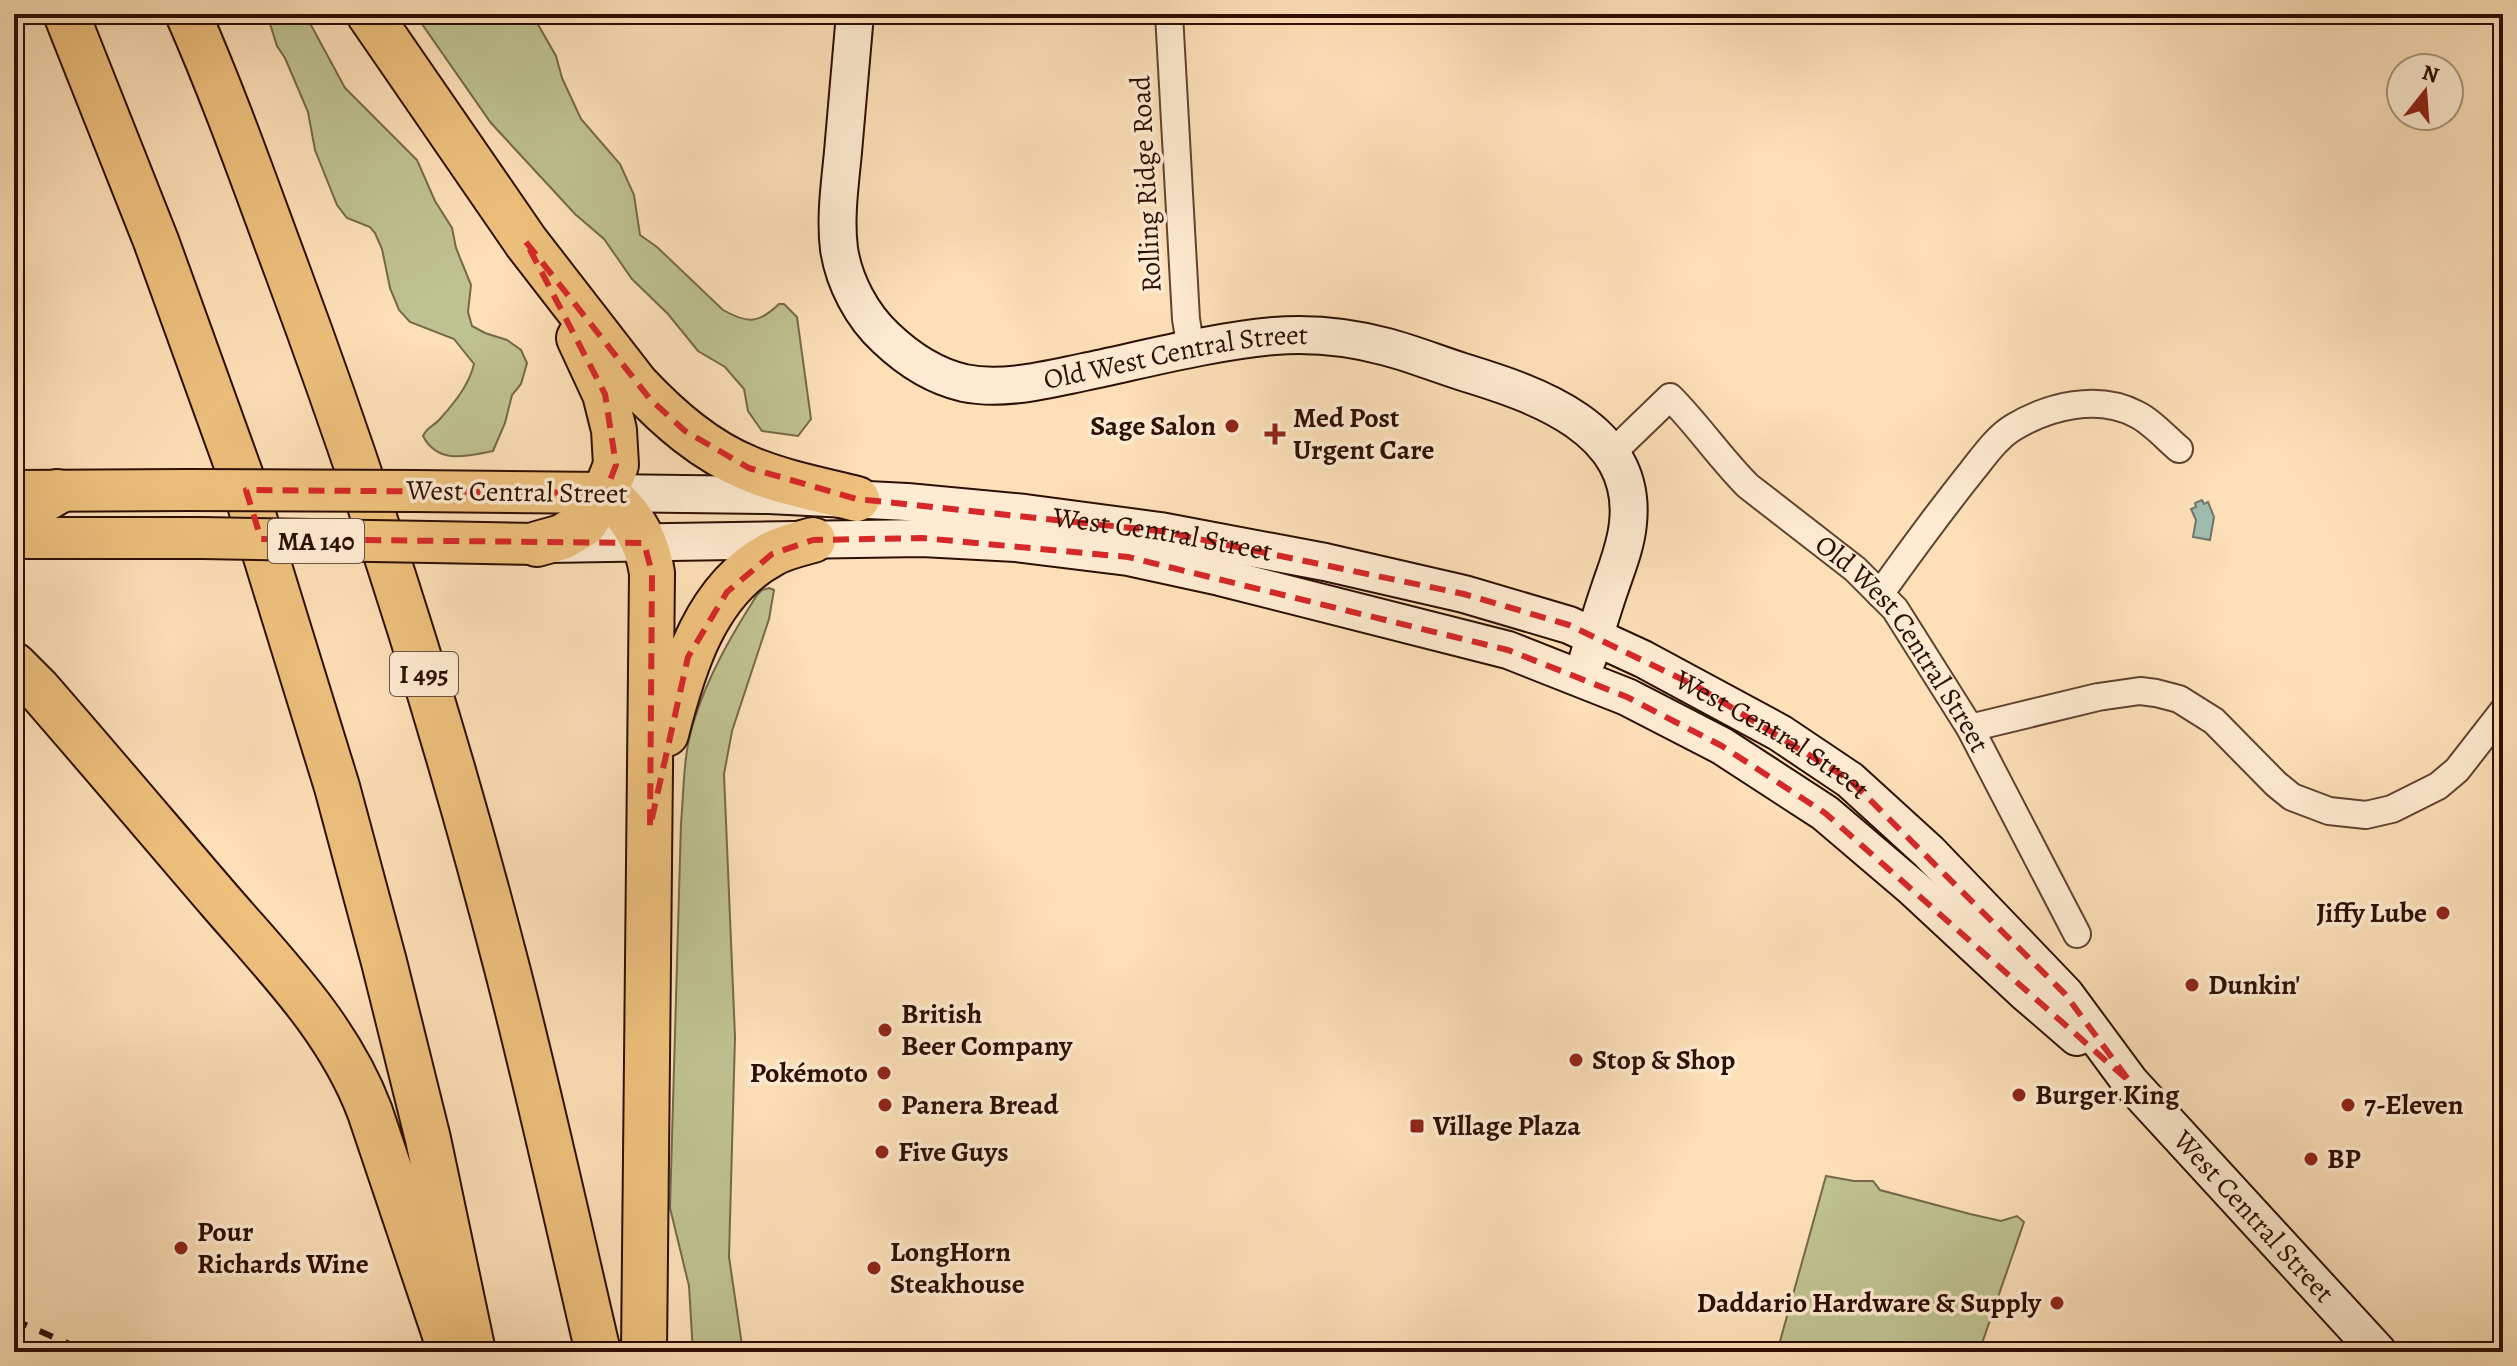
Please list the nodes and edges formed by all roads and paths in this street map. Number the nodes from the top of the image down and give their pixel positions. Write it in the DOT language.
graph roads {
  1 [pos="66,14"];
  2 [pos="188,14"];
  3 [pos="369,14"];
  4 [pos="855,14"];
  5 [pos="1169,14"];
  6 [pos="526,242"];
  7 [pos="1191,350"];
  8 [pos="2179,449"];
  9 [pos="1611,454"];
  10 [pos="14,491"];
  11 [pos="57,492"];
  12 [pos="605,493"];
  13 [pos="857,499"];
  14 [pos="14,521"];
  15 [pos="14,538"];
  16 [pos="813,540"];
  17 [pos="644,543"];
  18 [pos="537,544"];
  19 [pos="1880,594"];
  20 [pos="14,628"];
  21 [pos="1595,637"];
  22 [pos="26,677"];
  23 [pos="1582,679"];
  24 [pos="2503,711"];
  25 [pos="1970,728"];
  26 [pos="650,827"];
  27 [pos="2077,934"];
  28 [pos="2130,1082"];
  29 [pos="451,1352"];
  30 [pos="473,1352"];
  31 [pos="598,1352"];
  32 [pos="644,1352"];
  33 [pos="2378,1352"];
  1 -- 30 [label="highway"];
  2 -- 31 [label="highway, I 495"];
  3 -- 6 [label="highway"];
  4 -- 7 [label="main road, Old West Central Street"];
  5 -- 7 [label="street, Rolling Ridge Road"];
  6 -- 12 [label="highway"];
  6 -- 13 [label="highway"];
  7 -- 9 [label="main road, Old West Central Street"];
  8 -- 19 [label="street"];
  9 -- 19 [label="street, Old West Central Street"];
  9 -- 21 [label="main road"];
  10 -- 11 [label="main road, West Central Street / MA 140"];
  11 -- 12 [label="main road, West Central Street / MA 140, bridge"];
  11 -- 14 [label="highway"];
  12 -- 13 [label="main road, West Central Street / MA 140"];
  12 -- 17 [label="highway"];
  12 -- 18 [label="highway"];
  13 -- 21 [label="main road, West Central Street / MA 140"];
  15 -- 18 [label="main road, West Central Street / MA 140, bridge"];
  16 -- 17 [label="main road, West Central Street / MA 140"];
  16 -- 23 [label="main road, West Central Street / MA 140"];
  16 -- 26 [label="highway"];
  17 -- 18 [label="main road, West Central Street / MA 140"];
  17 -- 26 [label="highway"];
  19 -- 25 [label="street, Old West Central Street"];
  20 -- 22 [label="highway"];
  21 -- 23 [label="main road"];
  21 -- 28 [label="main road, West Central Street / MA 140"];
  22 -- 29 [label="highway"];
  23 -- 28 [label="main road, West Central Street / MA 140"];
  24 -- 25 [label="street"];
  25 -- 27 [label="street, Old West Central Street"];
  26 -- 32 [label="highway"];
  28 -- 33 [label="main road, West Central Street / MA 140"];
}
